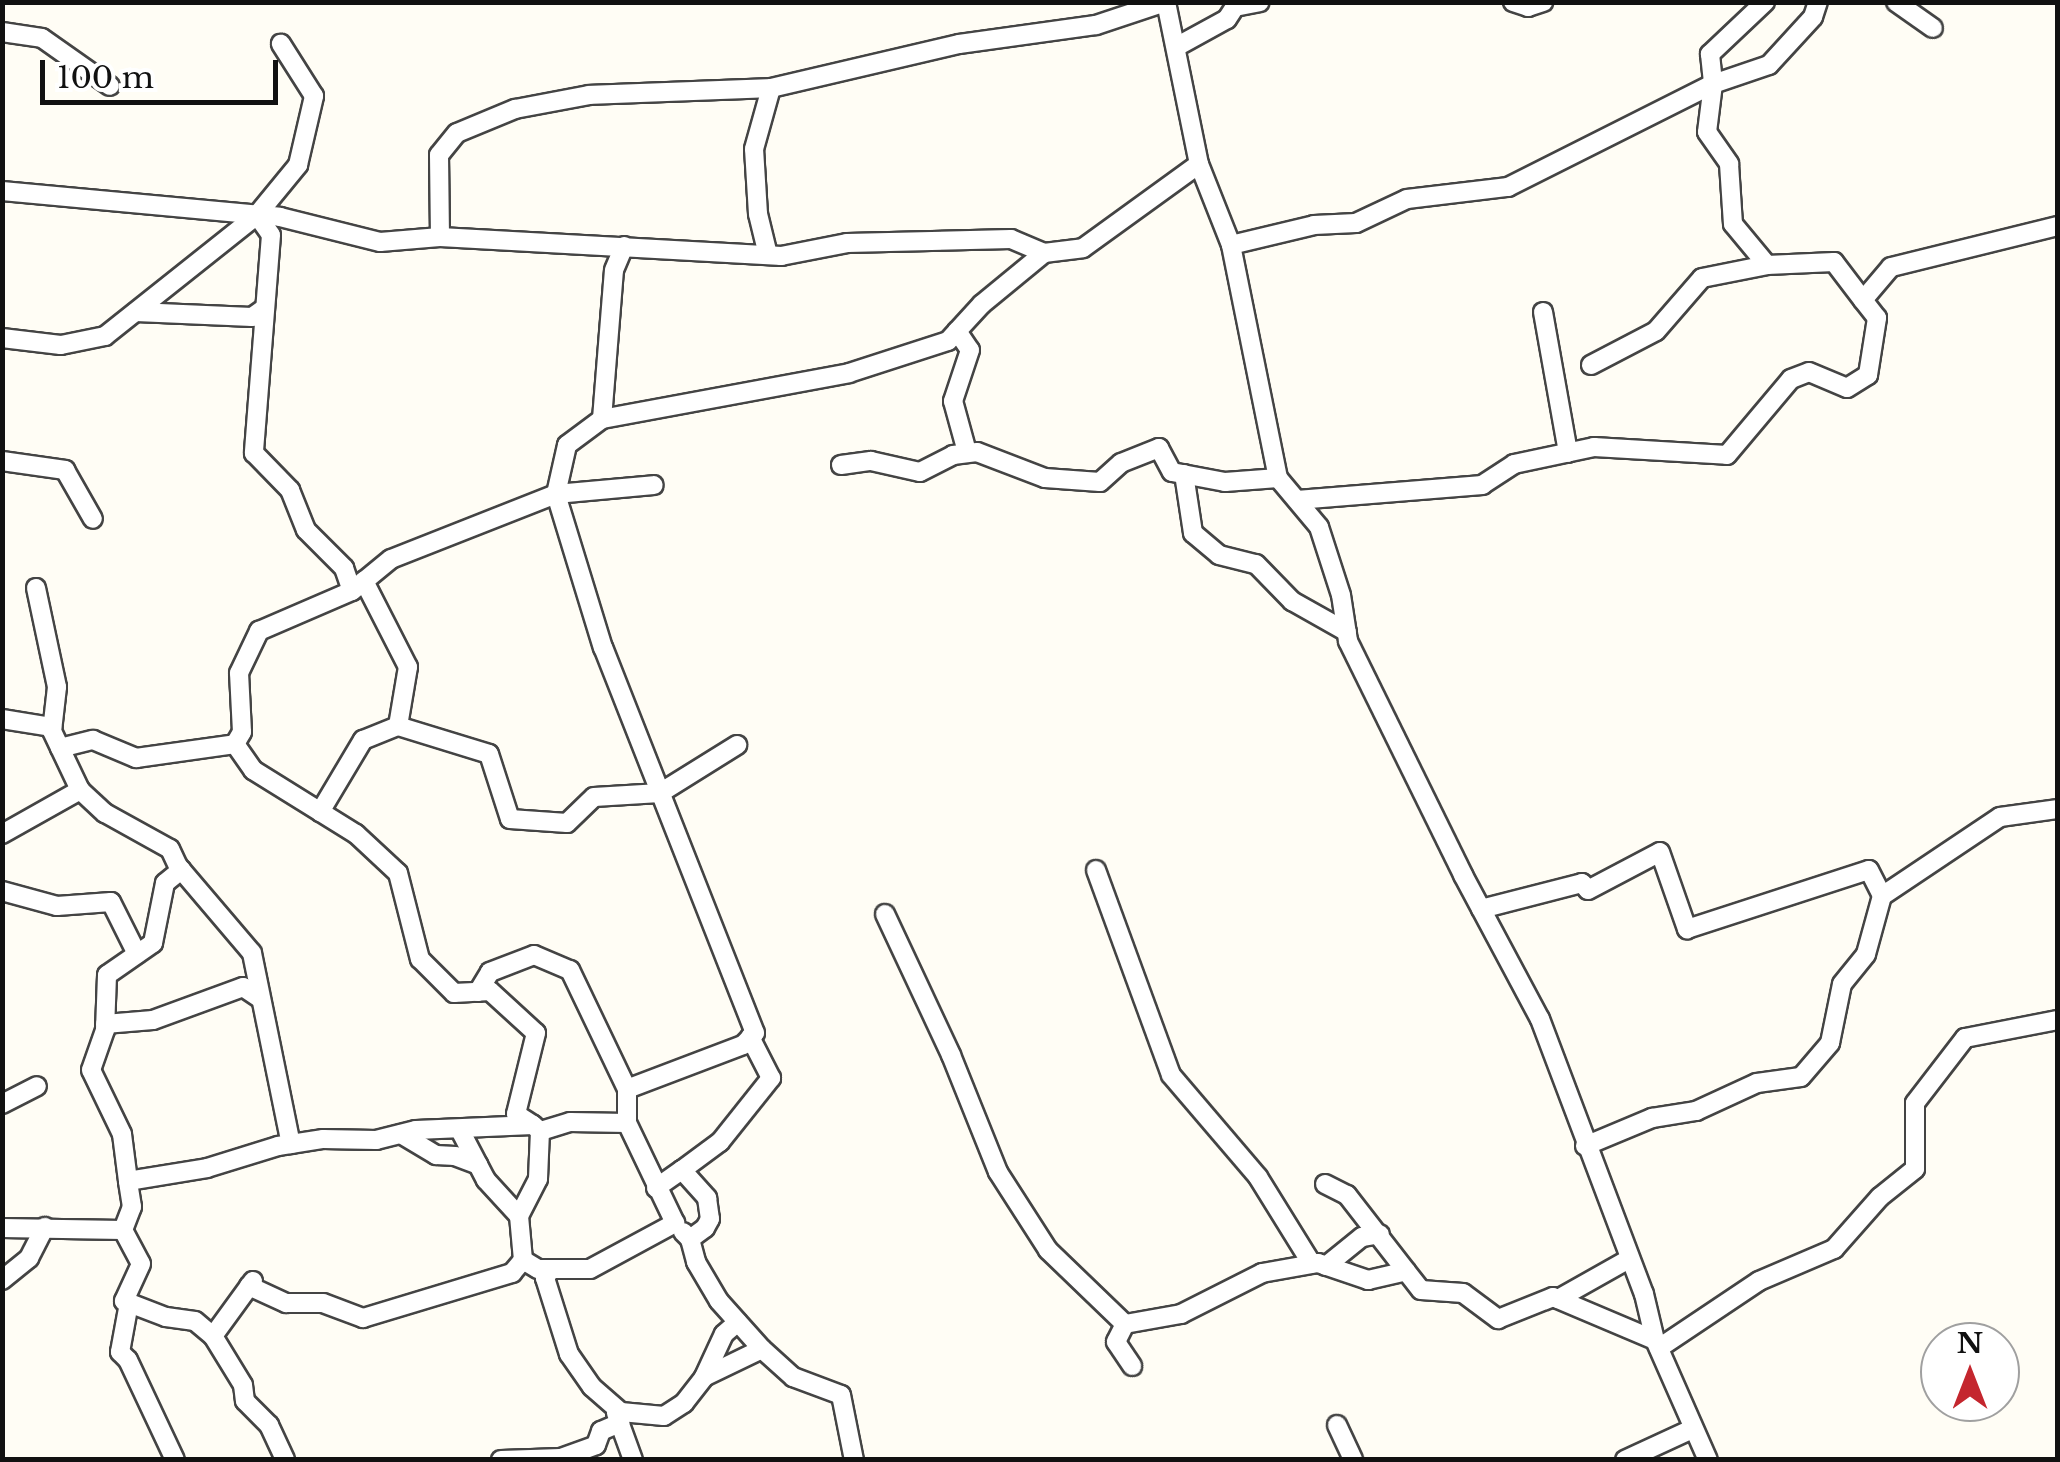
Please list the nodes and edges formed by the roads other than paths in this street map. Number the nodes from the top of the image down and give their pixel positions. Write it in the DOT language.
graph roads {
  1 [pos="1165,2"];
  2 [pos="1260,2"];
  3 [pos="1513,2"];
  4 [pos="1543,2"];
  5 [pos="1766,2"];
  6 [pos="1818,2"];
  7 [pos="1896,2"];
  8 [pos="1237,5"];
  9 [pos="1933,28"];
  10 [pos="2,32"];
  11 [pos="281,44"];
  12 [pos="1176,47"];
  13 [pos="1712,84"];
  14 [pos="110,86"];
  15 [pos="771,88"];
  16 [pos="1200,164"];
  17 [pos="2,192"];
  18 [pos="257,216"];
  19 [pos="2058,226"];
  20 [pos="440,237"];
  21 [pos="1231,244"];
  22 [pos="624,246"];
  23 [pos="1044,253"];
  24 [pos="768,255"];
  25 [pos="1768,265"];
  26 [pos="1864,300"];
  27 [pos="262,310"];
  28 [pos="136,312"];
  29 [pos="1543,312"];
  30 [pos="957,332"];
  31 [pos="2,338"];
  32 [pos="1591,365"];
  33 [pos="602,419"];
  34 [pos="966,452"];
  35 [pos="1568,453"];
  36 [pos="2,461"];
  37 [pos="841,464"];
  38 [pos="1184,474"];
  39 [pos="1278,478"];
  40 [pos="654,485"];
  41 [pos="556,494"];
  42 [pos="1297,500"];
  43 [pos="92,519"];
  44 [pos="358,586"];
  45 [pos="36,588"];
  46 [pos="1346,632"];
  47 [pos="2,719"];
  48 [pos="398,726"];
  49 [pos="52,727"];
  50 [pos="234,744"];
  51 [pos="737,745"];
  52 [pos="60,748"];
  53 [pos="80,790"];
  54 [pos="660,793"];
  55 [pos="2058,809"];
  56 [pos="320,812"];
  57 [pos="2,834"];
  58 [pos="181,870"];
  59 [pos="1096,870"];
  60 [pos="2,891"];
  61 [pos="1882,896"];
  62 [pos="1481,909"];
  63 [pos="885,914"];
  64 [pos="136,954"];
  65 [pos="478,992"];
  66 [pos="258,998"];
  67 [pos="2058,1020"];
  68 [pos="105,1024"];
  69 [pos="750,1038"];
  70 [pos="37,1086"];
  71 [pos="628,1088"];
  72 [pos="2,1104"];
  73 [pos="628,1123"];
  74 [pos="536,1128"];
  75 [pos="460,1130"];
  76 [pos="401,1134"];
  77 [pos="291,1144"];
  78 [pos="1585,1146"];
  79 [pos="478,1165"];
  80 [pos="682,1170"];
  81 [pos="128,1181"];
  82 [pos="1325,1184"];
  83 [pos="656,1188"];
  84 [pos="519,1216"];
  85 [pos="674,1223"];
  86 [pos="45,1227"];
  87 [pos="2,1228"];
  88 [pos="123,1230"];
  89 [pos="1380,1234"];
  90 [pos="690,1239"];
  91 [pos="1630,1259"];
  92 [pos="522,1260"];
  93 [pos="1319,1265"];
  94 [pos="551,1268"];
  95 [pos="1406,1271"];
  96 [pos="2,1280"];
  97 [pos="1558,1299"];
  98 [pos="129,1303"];
  99 [pos="738,1322"];
  100 [pos="1125,1324"];
  101 [pos="212,1336"];
  102 [pos="1657,1344"];
  103 [pos="762,1349"];
  104 [pos="1132,1366"];
  105 [pos="704,1378"];
  106 [pos="617,1415"];
  107 [pos="1337,1424"];
  108 [pos="1692,1430"];
  109 [pos="175,1460"];
  110 [pos="285,1460"];
  111 [pos="500,1460"];
  112 [pos="633,1460"];
  113 [pos="854,1460"];
  114 [pos="1352,1460"];
  115 [pos="1625,1460"];
  116 [pos="1708,1460"];
  1 -- 12 [label="street"];
  1 -- 15 [label="street"];
  2 -- 8 [label="street"];
  3 -- 4 [label="street"];
  5 -- 13 [label="street"];
  6 -- 13 [label="street"];
  7 -- 9 [label="street"];
  8 -- 12 [label="street"];
  10 -- 14 [label="street"];
  11 -- 18 [label="street"];
  12 -- 16 [label="street"];
  13 -- 21 [label="street"];
  13 -- 25 [label="street"];
  15 -- 20 [label="street"];
  15 -- 24 [label="street"];
  16 -- 21 [label="street"];
  16 -- 23 [label="street"];
  17 -- 18 [label="street"];
  18 -- 20 [label="street"];
  18 -- 27 [label="street"];
  18 -- 28 [label="street"];
  19 -- 26 [label="street"];
  20 -- 22 [label="street"];
  21 -- 39 [label="street"];
  22 -- 24 [label="street"];
  22 -- 33 [label="street"];
  23 -- 24 [label="street"];
  23 -- 30 [label="street"];
  25 -- 26 [label="street"];
  25 -- 32 [label="street"];
  26 -- 35 [label="street"];
  27 -- 28 [label="street"];
  27 -- 44 [label="street"];
  28 -- 31 [label="street"];
  29 -- 35 [label="street"];
  30 -- 33 [label="street"];
  30 -- 34 [label="street"];
  33 -- 41 [label="street"];
  34 -- 37 [label="street"];
  34 -- 38 [label="street"];
  35 -- 42 [label="street"];
  36 -- 43 [label="street"];
  38 -- 39 [label="street"];
  38 -- 46 [label="street"];
  39 -- 42 [label="street"];
  40 -- 41 [label="street"];
  41 -- 44 [label="street"];
  41 -- 54 [label="street"];
  42 -- 46 [label="street"];
  44 -- 48 [label="street"];
  44 -- 50 [label="street"];
  45 -- 49 [label="street"];
  46 -- 62 [label="street"];
  47 -- 49 [label="street"];
  48 -- 54 [label="street"];
  48 -- 56 [label="street"];
  49 -- 52 [label="street"];
  50 -- 52 [label="street"];
  50 -- 56 [label="street"];
  51 -- 54 [label="street"];
  52 -- 53 [label="street"];
  53 -- 57 [label="street"];
  53 -- 58 [label="street"];
  54 -- 69 [label="street"];
  55 -- 61 [label="street"];
  56 -- 65 [label="street"];
  58 -- 64 [label="street"];
  58 -- 66 [label="street"];
  59 -- 93 [label="street"];
  60 -- 64 [label="street"];
  61 -- 62 [label="street"];
  61 -- 78 [label="street"];
  62 -- 78 [label="street"];
  63 -- 100 [label="street"];
  64 -- 68 [label="street"];
  65 -- 71 [label="street"];
  65 -- 74 [label="street"];
  66 -- 68 [label="street"];
  66 -- 77 [label="street"];
  67 -- 102 [label="street"];
  68 -- 81 [label="street"];
  69 -- 71 [label="street"];
  69 -- 80 [label="street"];
  70 -- 72 [label="street"];
  71 -- 73 [label="street"];
  73 -- 74 [label="street"];
  73 -- 83 [label="street"];
  74 -- 75 [label="street"];
  74 -- 84 [label="street"];
  75 -- 76 [label="street"];
  75 -- 79 [label="street"];
  76 -- 77 [label="street"];
  76 -- 79 [label="street"];
  77 -- 81 [label="street"];
  78 -- 91 [label="street"];
  79 -- 84 [label="street"];
  80 -- 83 [label="street"];
  80 -- 90 [label="street"];
  81 -- 88 [label="street"];
  82 -- 89 [label="street"];
  83 -- 85 [label="street"];
  84 -- 92 [label="street"];
  85 -- 90 [label="street"];
  85 -- 94 [label="street"];
  86 -- 87 [label="street"];
  86 -- 88 [label="street"];
  86 -- 96 [label="street"];
  88 -- 98 [label="street"];
  89 -- 93 [label="street"];
  89 -- 95 [label="street"];
  90 -- 99 [label="street"];
  91 -- 97 [label="street"];
  91 -- 102 [label="street"];
  92 -- 94 [label="street"];
  92 -- 101 [label="street"];
  93 -- 95 [label="street"];
  93 -- 100 [label="street"];
  94 -- 106 [label="street"];
  95 -- 97 [label="street"];
  97 -- 102 [label="street"];
  98 -- 101 [label="street"];
  98 -- 109 [label="street"];
  99 -- 103 [label="street"];
  99 -- 105 [label="street"];
  100 -- 104 [label="street"];
  101 -- 110 [label="street"];
  102 -- 108 [label="street"];
  103 -- 105 [label="street"];
  103 -- 113 [label="street"];
  105 -- 106 [label="street"];
  106 -- 111 [label="street"];
  106 -- 112 [label="street"];
  107 -- 114 [label="street"];
  108 -- 115 [label="street"];
  108 -- 116 [label="street"];
}
